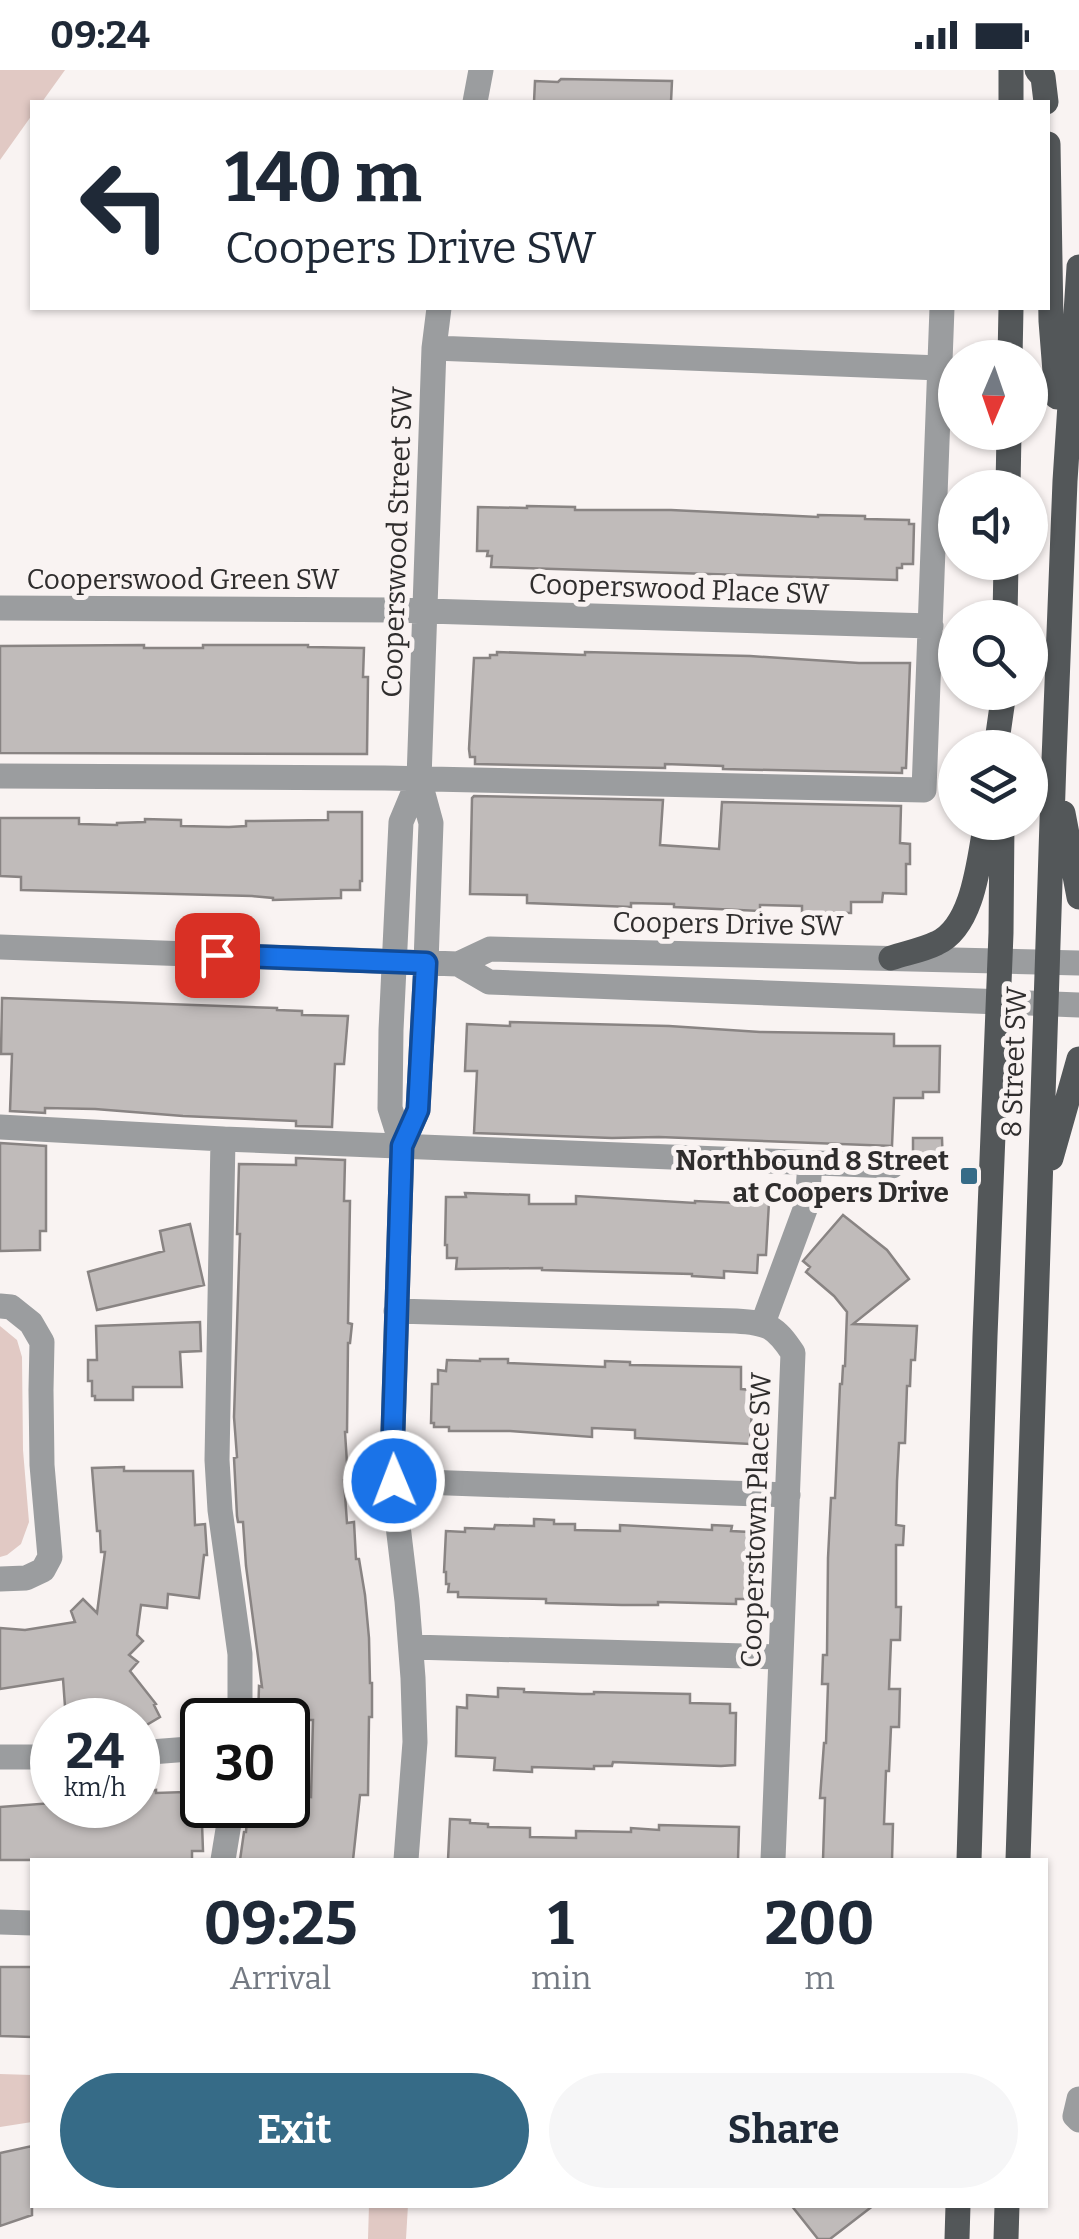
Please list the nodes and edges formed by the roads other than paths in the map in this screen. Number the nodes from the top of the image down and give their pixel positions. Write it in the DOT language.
graph roads {
  1 [pos="481,70"];
  2 [pos="1011,70"];
  3 [pos="1037,70"];
  4 [pos="475,100"];
  5 [pos="1011,100"];
  6 [pos="1046,100"];
  7 [pos="1050,262"];
  8 [pos="1079,267"];
  9 [pos="439,310"];
  10 [pos="942,310"];
  11 [pos="1010,310"];
  12 [pos="941,340"];
  13 [pos="1010,340"];
  14 [pos="434,348"];
  15 [pos="938,368"];
  16 [pos="938,425"];
  17 [pos="1065,482"];
  18 [pos="0,608"];
  19 [pos="426,610"];
  20 [pos="931,626"];
  21 [pos="1054,760"];
  22 [pos="0,776"];
  23 [pos="419,779"];
  24 [pos="982,840"];
  25 [pos="1002,840"];
  26 [pos="1079,896"];
  27 [pos="0,947"];
  28 [pos="891,958"];
  29 [pos="1000,960"];
  30 [pos="395,961"];
  31 [pos="1047,962"];
  32 [pos="426,963"];
  33 [pos="1079,963"];
  34 [pos="458,964"];
  35 [pos="998,1002"];
  36 [pos="1046,1003"];
  37 [pos="1079,1004"];
  38 [pos="1079,1059"];
  39 [pos="0,1126"];
  40 [pos="222,1139"];
  41 [pos="402,1146"];
  42 [pos="810,1163"];
  43 [pos="892,1166"];
  44 [pos="1038,1207"];
  45 [pos="0,1306"];
  46 [pos="396,1311"];
  47 [pos="763,1323"];
  48 [pos="394,1481"];
  49 [pos="788,1495"];
  50 [pos="0,1579"];
  51 [pos="412,1647"];
  52 [pos="781,1657"];
  53 [pos="240,1698"];
  54 [pos="0,1756"];
  55 [pos="30,1757"];
  56 [pos="228,1828"];
  57 [pos="223,1858"];
  58 [pos="406,1858"];
  59 [pos="774,1858"];
  60 [pos="969,1858"];
  61 [pos="1018,1858"];
  62 [pos="0,1922"];
  63 [pos="30,1922"];
  64 [pos="1079,2099"];
  65 [pos="1079,2120"];
  66 [pos="958,2208"];
  67 [pos="1007,2208"];
  68 [pos="957,2239"];
  69 [pos="1006,2239"];
  1 -- 4 [label="street"];
  2 -- 5 [label="main road"];
  3 -- 6 [label="main road"];
  7 -- 17 [label="main road"];
  8 -- 17 [label="main road, 8 Street SW"];
  9 -- 14 [label="street, Cooperswood Street SW"];
  10 -- 12 [label="street"];
  11 -- 13 [label="main road"];
  14 -- 15 [label="street"];
  14 -- 19 [label="street, Cooperswood Street SW"];
  16 -- 20 [label="street"];
  17 -- 21 [label="main road, 8 Street SW"];
  18 -- 19 [label="street, Cooperswood Green SW"];
  19 -- 20 [label="street, Cooperswood Place SW"];
  19 -- 23 [label="street, Cooperswood Street SW"];
  20 -- 23 [label="street"];
  21 -- 26 [label="main road"];
  21 -- 31 [label="main road, 8 Street SW"];
  22 -- 23 [label="street"];
  23 -- 30 [label="street, Cooperswood Street SW"];
  23 -- 32 [label="street, Cooperswood Street SW"];
  24 -- 28 [label="main road"];
  25 -- 29 [label="main road, 8 Street SW"];
  27 -- 30 [label="street, Coopers Drive SW"];
  28 -- 29 [label="street, Coopers Drive SW"];
  28 -- 34 [label="street, Coopers Drive SW"];
  29 -- 31 [label="street, Coopers Drive SW"];
  29 -- 35 [label="main road, 8 Street SW"];
  30 -- 32 [label="street, Coopers Drive SW"];
  30 -- 41 [label="street, Cooperswood Street SW"];
  31 -- 33 [label="street, Coopers Drive SW"];
  31 -- 36 [label="main road, 8 Street SW"];
  32 -- 34 [label="street, Coopers Drive SW"];
  32 -- 41 [label="street, Cooperswood Street SW"];
  34 -- 35 [label="street, Coopers Drive SW"];
  35 -- 36 [label="street, Coopers Drive SW"];
  35 -- 60 [label="main road, 8 Street SW"];
  36 -- 37 [label="street, Coopers Drive SW"];
  36 -- 44 [label="main road, 8 Street SW"];
  38 -- 44 [label="main road"];
  39 -- 40 [label="street"];
  40 -- 41 [label="street"];
  40 -- 53 [label="street"];
  41 -- 42 [label="street"];
  41 -- 46 [label="street"];
  42 -- 43 [label="street"];
  42 -- 47 [label="street"];
  44 -- 61 [label="main road, 8 Street SW"];
  45 -- 50 [label="street"];
  46 -- 47 [label="street"];
  46 -- 48 [label="street"];
  47 -- 49 [label="street, Cooperstown Place SW"];
  48 -- 49 [label="street"];
  48 -- 51 [label="street"];
  49 -- 52 [label="street, Cooperstown Place SW"];
  51 -- 52 [label="street"];
  51 -- 58 [label="street"];
  52 -- 59 [label="street, Cooperstown Place SW"];
  54 -- 55 [label="street"];
  56 -- 57 [label="street"];
  62 -- 63 [label="street"];
  64 -- 65 [label="street"];
  66 -- 68 [label="main road"];
  67 -- 69 [label="main road"];
}
